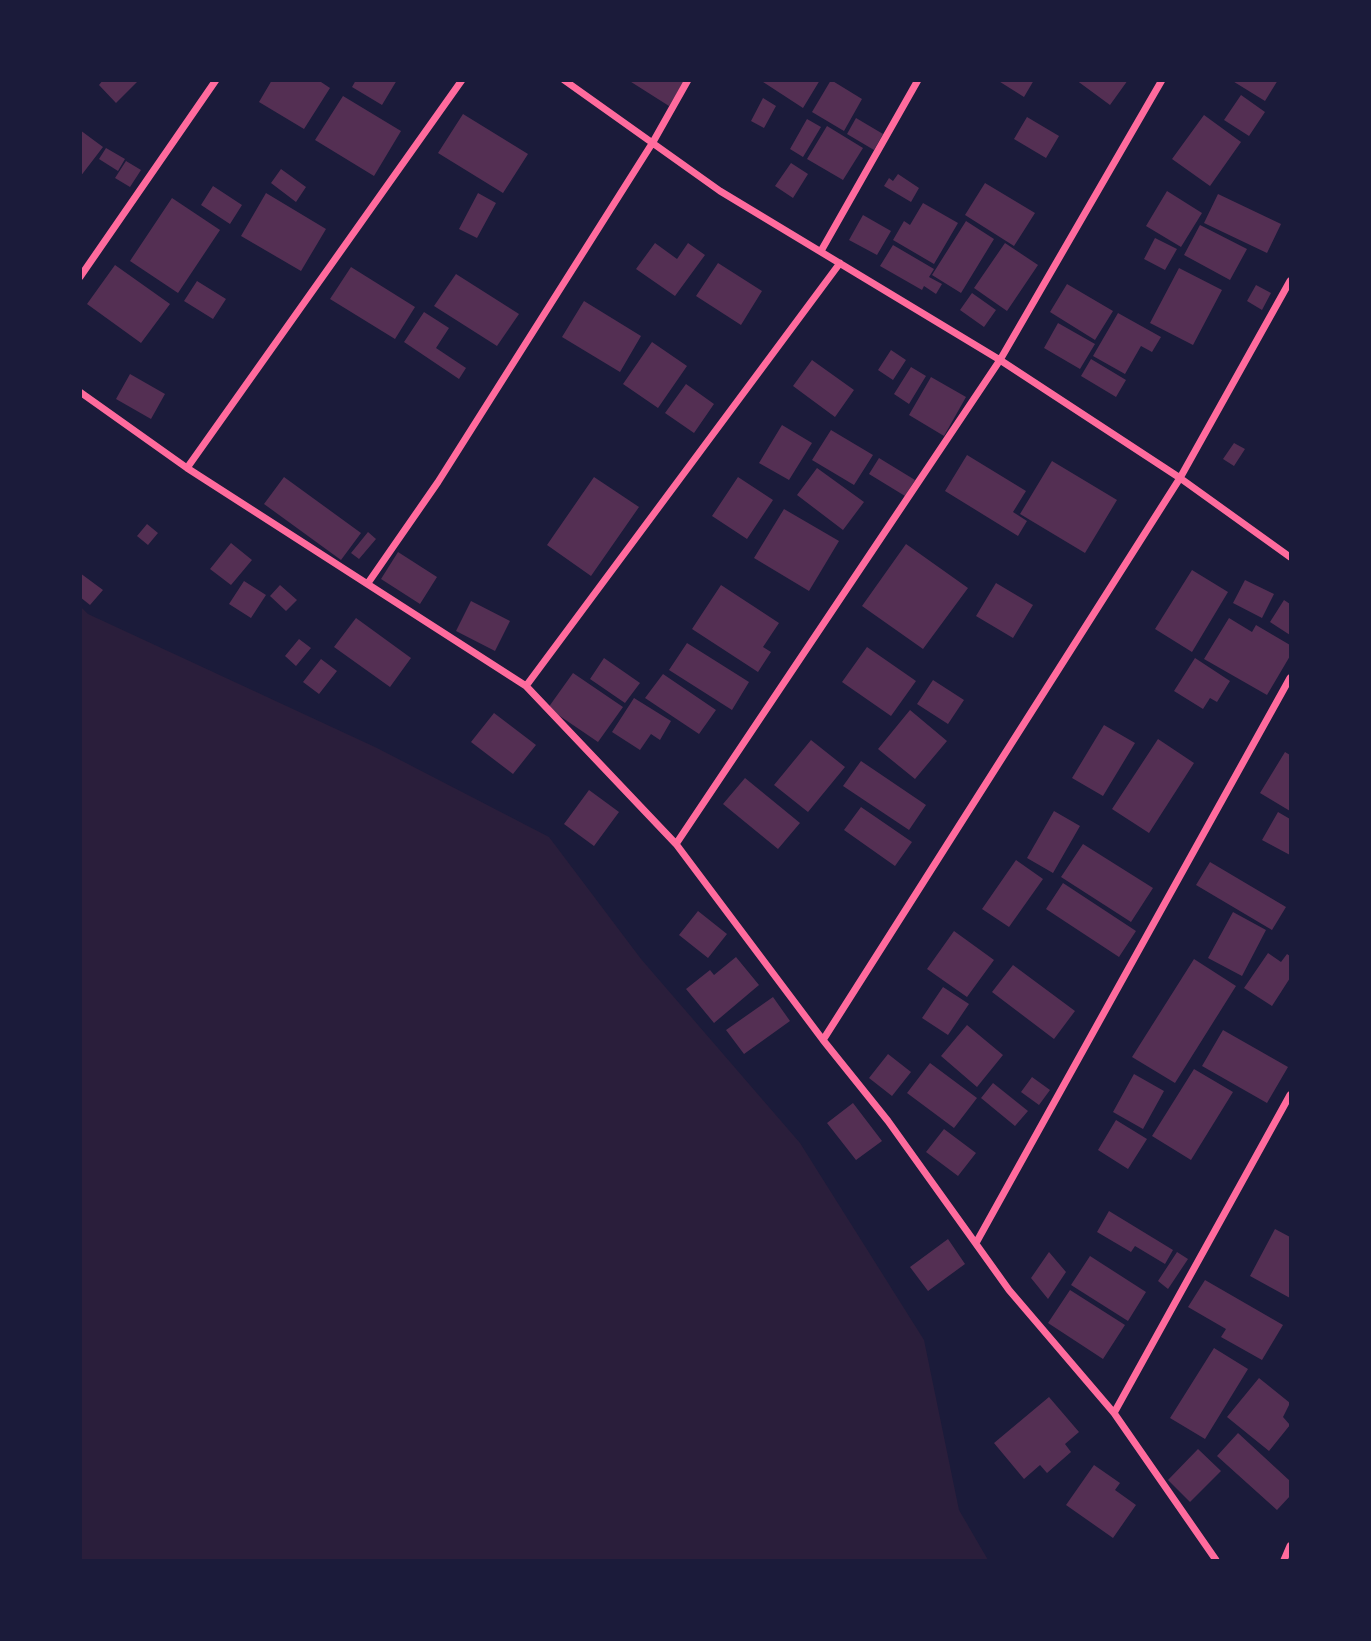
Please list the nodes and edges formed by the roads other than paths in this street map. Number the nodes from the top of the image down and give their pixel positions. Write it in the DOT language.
graph roads {
  1 [pos="216,80"];
  2 [pos="462,80"];
  3 [pos="564,80"];
  4 [pos="688,80"];
  5 [pos="918,80"];
  6 [pos="1162,80"];
  7 [pos="653,142"];
  8 [pos="821,251"];
  9 [pos="840,263"];
  10 [pos="80,277"];
  11 [pos="1290,281"];
  12 [pos="1000,360"];
  13 [pos="80,392"];
  14 [pos="187,468"];
  15 [pos="1180,478"];
  16 [pos="1290,557"];
  17 [pos="368,583"];
  18 [pos="1290,678"];
  19 [pos="526,686"];
  20 [pos="676,844"];
  21 [pos="822,1040"];
  22 [pos="1290,1095"];
  23 [pos="976,1243"];
  24 [pos="1114,1413"];
  25 [pos="1290,1546"];
  26 [pos="1216,1560"];
  27 [pos="1284,1560"];
  1 -- 10 [label="street"];
  2 -- 14 [label="street"];
  3 -- 7 [label="street"];
  4 -- 7 [label="street"];
  5 -- 8 [label="street"];
  6 -- 12 [label="street"];
  7 -- 8 [label="street"];
  7 -- 17 [label="street"];
  8 -- 9 [label="street"];
  9 -- 12 [label="street"];
  9 -- 19 [label="street"];
  11 -- 15 [label="street"];
  12 -- 15 [label="street"];
  12 -- 20 [label="street"];
  13 -- 14 [label="street"];
  14 -- 17 [label="street"];
  15 -- 16 [label="street"];
  15 -- 21 [label="street"];
  17 -- 19 [label="street"];
  18 -- 23 [label="street"];
  19 -- 20 [label="street"];
  20 -- 21 [label="street"];
  21 -- 23 [label="street"];
  22 -- 24 [label="street"];
  23 -- 24 [label="street"];
  24 -- 26 [label="street"];
  25 -- 27 [label="street"];
}
